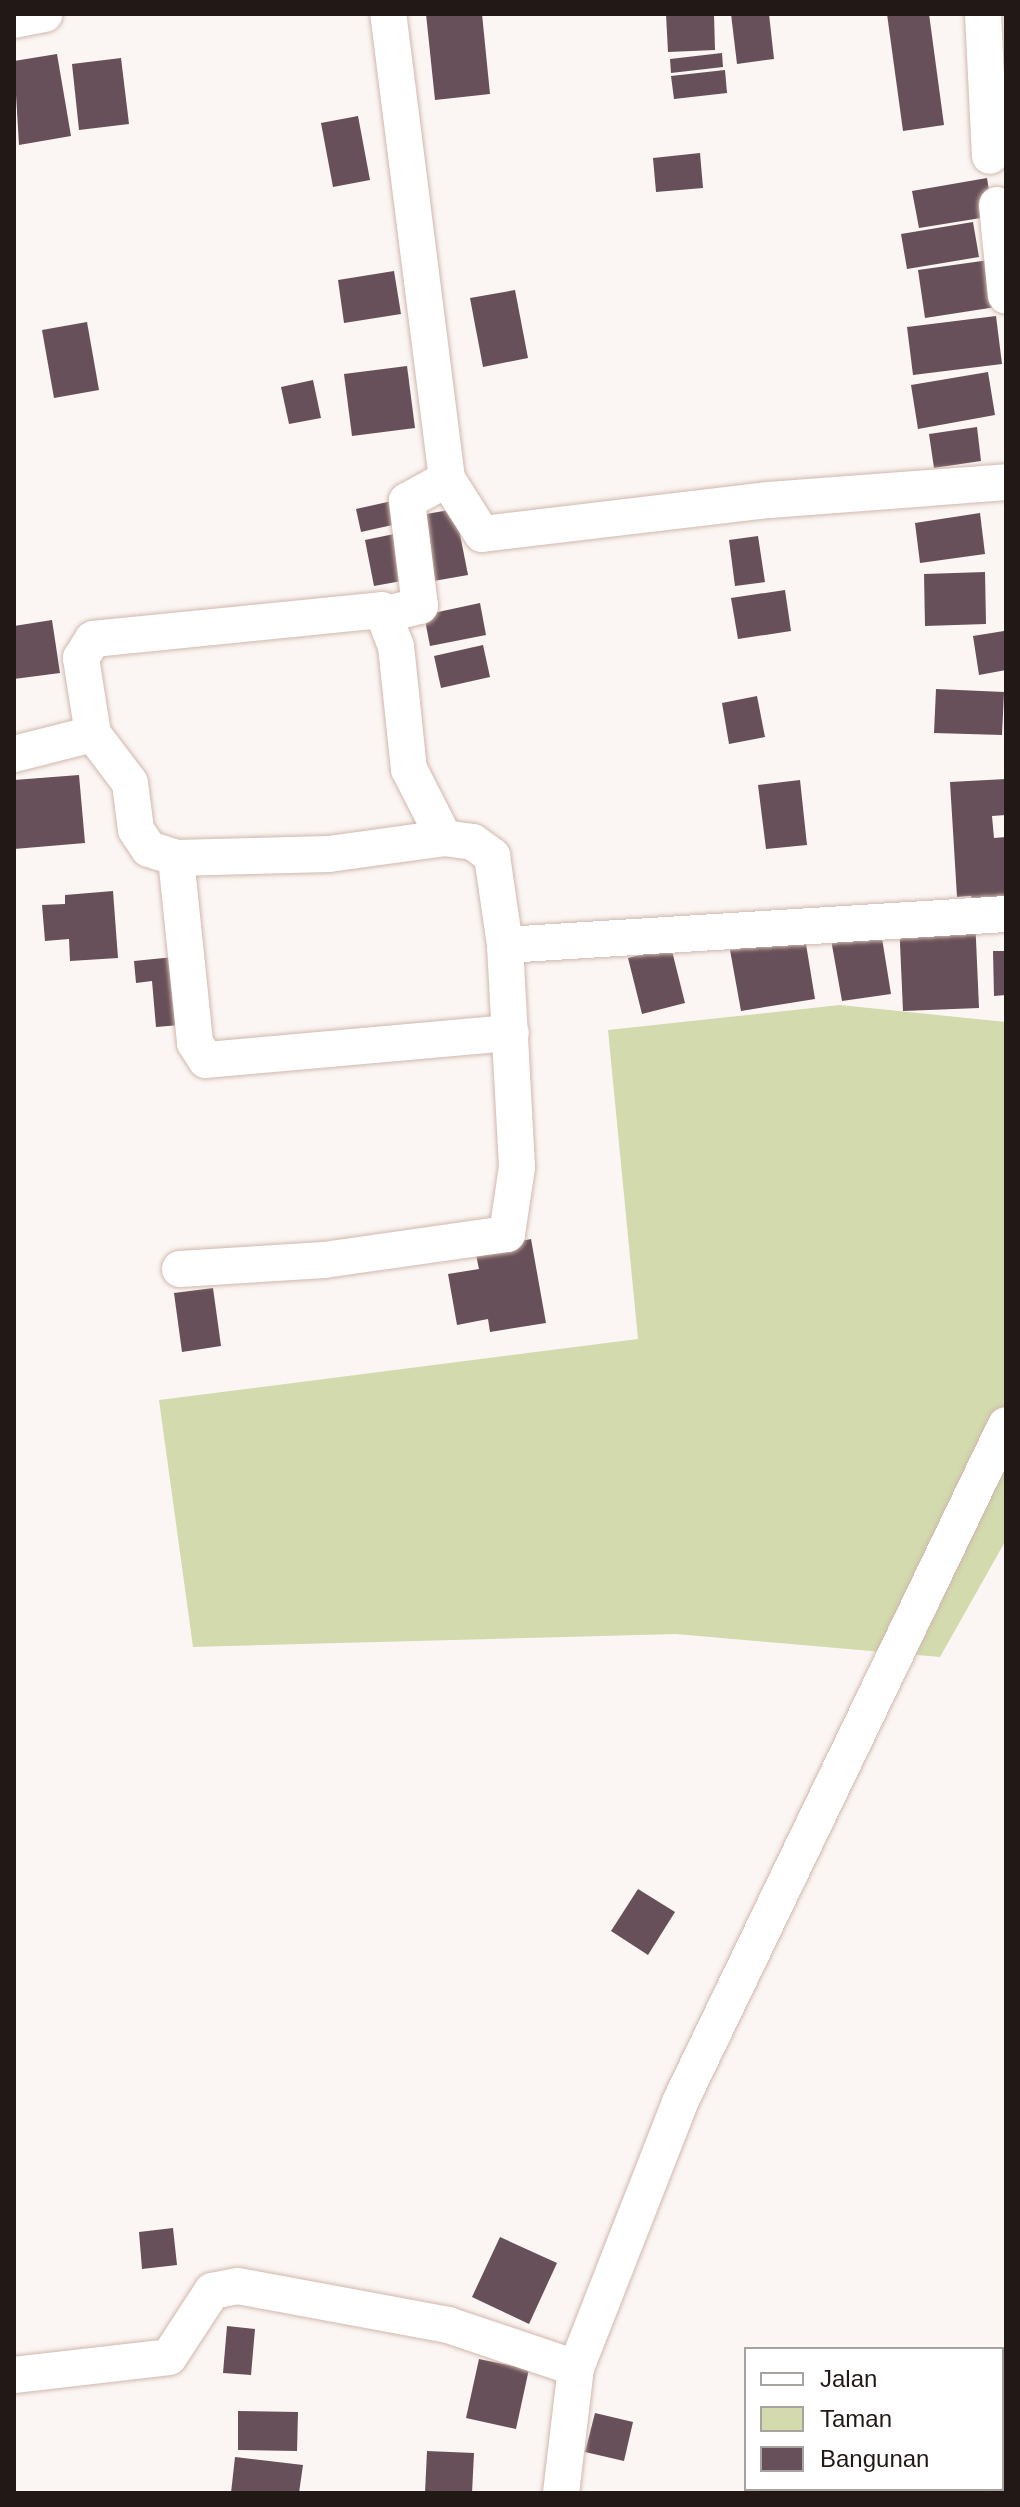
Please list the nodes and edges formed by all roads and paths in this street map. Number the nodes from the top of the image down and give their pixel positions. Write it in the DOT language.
graph roads {
  1 [pos="44,14"];
  2 [pos="388,14"];
  3 [pos="983,14"];
  4 [pos="14,20"];
  5 [pos="990,156"];
  6 [pos="997,205"];
  7 [pos="1006,296"];
  8 [pos="447,479"];
  9 [pos="1006,482"];
  10 [pos="387,614"];
  11 [pos="93,734"];
  12 [pos="14,754"];
  13 [pos="444,838"];
  14 [pos="176,858"];
  15 [pos="1006,914"];
  16 [pos="505,945"];
  17 [pos="511,1033"];
  18 [pos="180,1269"];
  19 [pos="1006,1425"];
  20 [pos="576,2368"];
  21 [pos="14,2375"];
  22 [pos="561,2493"];
  1 -- 4 [label="street"];
  2 -- 8 [label="street"];
  3 -- 5 [label="street"];
  6 -- 7 [label="street"];
  8 -- 9 [label="street"];
  8 -- 10 [label="street"];
  10 -- 11 [label="street"];
  10 -- 13 [label="street"];
  11 -- 12 [label="street"];
  11 -- 14 [label="street"];
  13 -- 14 [label="street"];
  13 -- 16 [label="street"];
  14 -- 17 [label="street"];
  15 -- 16 [label="street"];
  16 -- 17 [label="street"];
  17 -- 18 [label="street"];
  19 -- 20 [label="street"];
  20 -- 21 [label="street"];
  20 -- 22 [label="street"];
}
